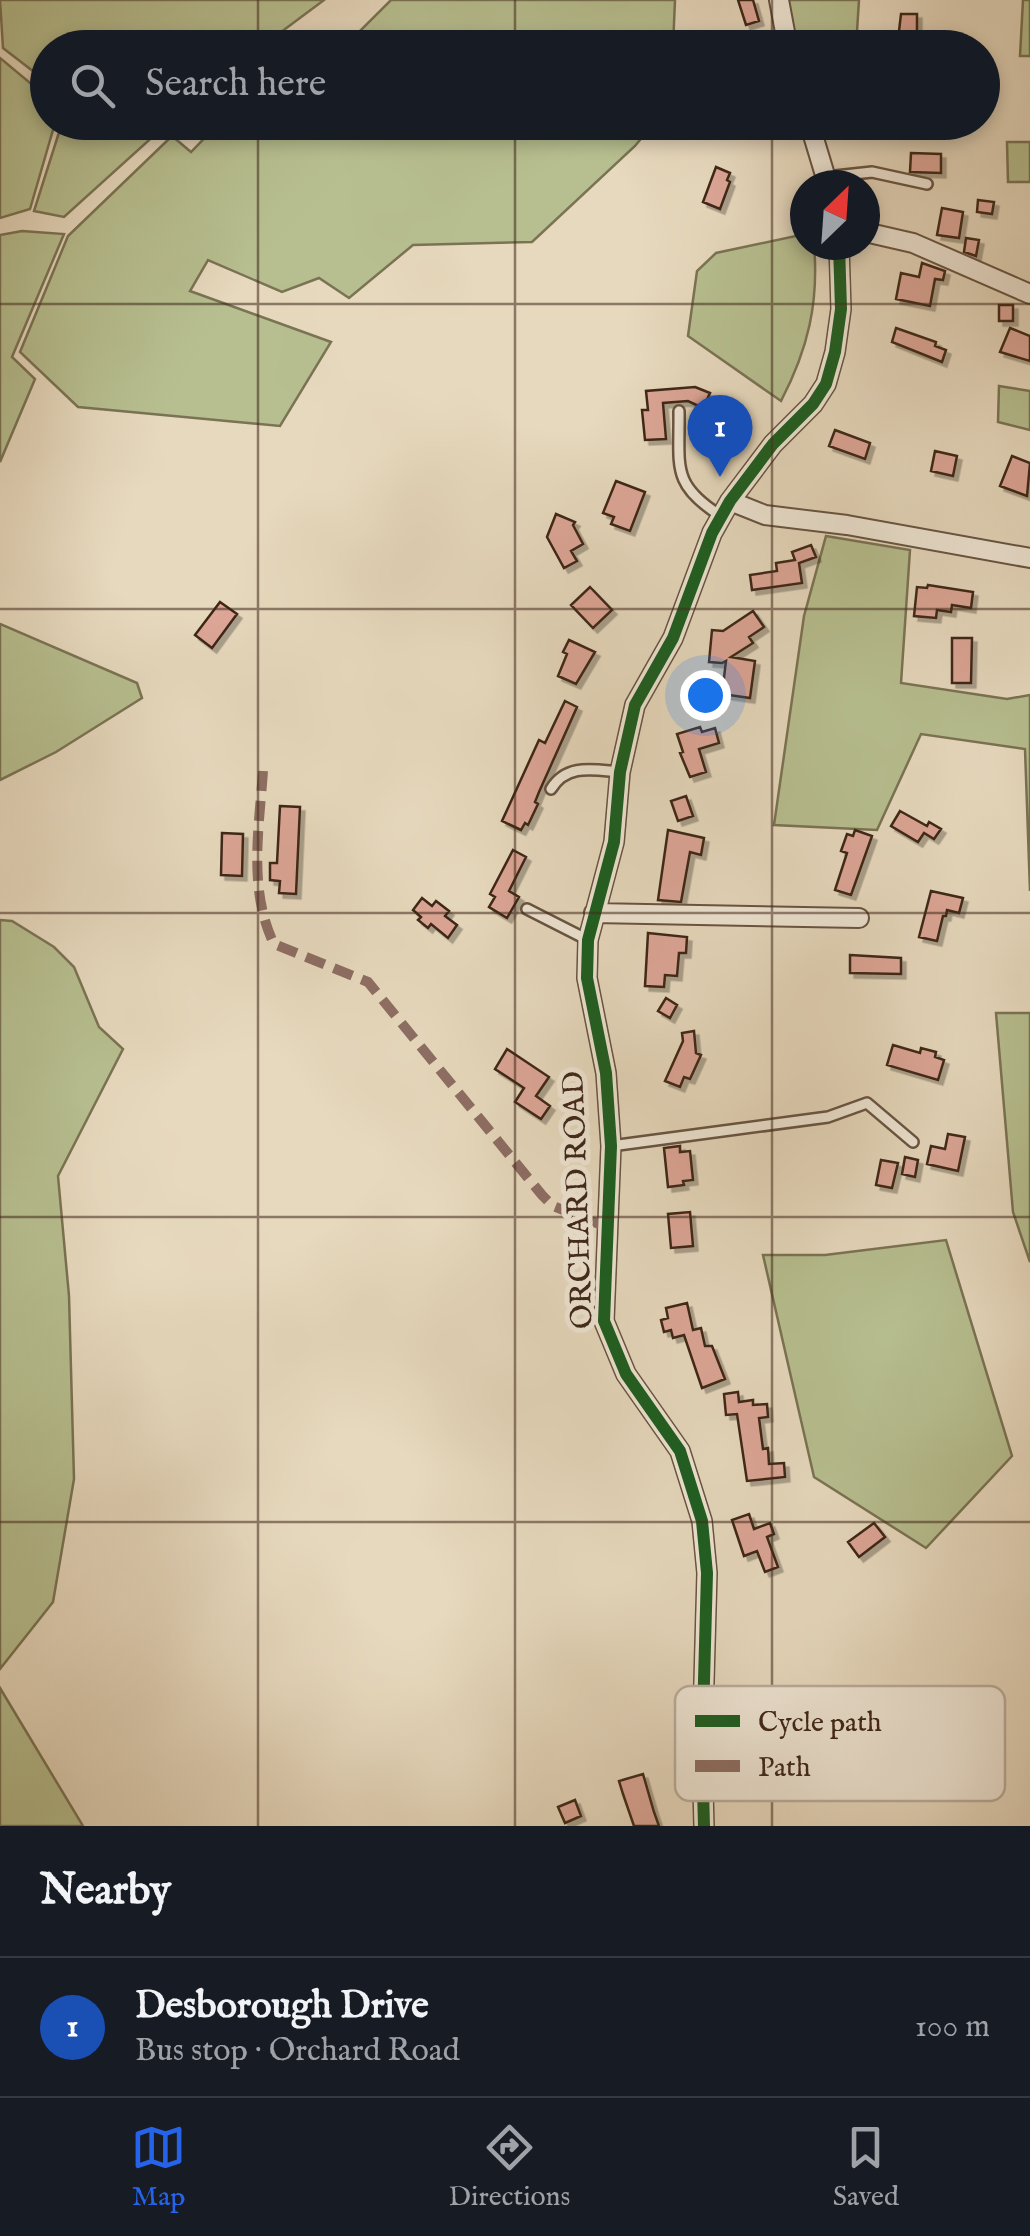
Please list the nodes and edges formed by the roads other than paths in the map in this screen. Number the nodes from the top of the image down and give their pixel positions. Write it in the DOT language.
graph roads {
  1 [pos="779,0"];
  2 [pos="785,30"];
  3 [pos="814,140"];
  4 [pos="824,170"];
  5 [pos="880,174"];
  6 [pos="928,184"];
  7 [pos="880,235"];
  8 [pos="839,260"];
  9 [pos="1030,294"];
  10 [pos="678,411"];
  11 [pos="726,509"];
  12 [pos="1030,558"];
  13 [pos="620,772"];
  14 [pos="551,789"];
  15 [pos="527,909"];
  16 [pos="594,913"];
  17 [pos="859,918"];
  18 [pos="588,940"];
  19 [pos="912,1142"];
  20 [pos="611,1146"];
  21 [pos="704,1686"];
  22 [pos="703,1801"];
  23 [pos="704,1826"];
  1 -- 2 [label="street"];
  3 -- 4 [label="street"];
  5 -- 6 [label="lane"];
  7 -- 9 [label="street"];
  8 -- 11 [label="street, ORCHARD ROAD"];
  10 -- 11 [label="lane"];
  11 -- 12 [label="street"];
  11 -- 13 [label="street, ORCHARD ROAD"];
  13 -- 14 [label="lane"];
  13 -- 16 [label="street, ORCHARD ROAD"];
  15 -- 18 [label="lane"];
  16 -- 17 [label="street"];
  16 -- 18 [label="street, ORCHARD ROAD"];
  18 -- 20 [label="street, ORCHARD ROAD"];
  19 -- 20 [label="lane"];
  20 -- 21 [label="street, ORCHARD ROAD"];
  22 -- 23 [label="street, ORCHARD ROAD"];
}
